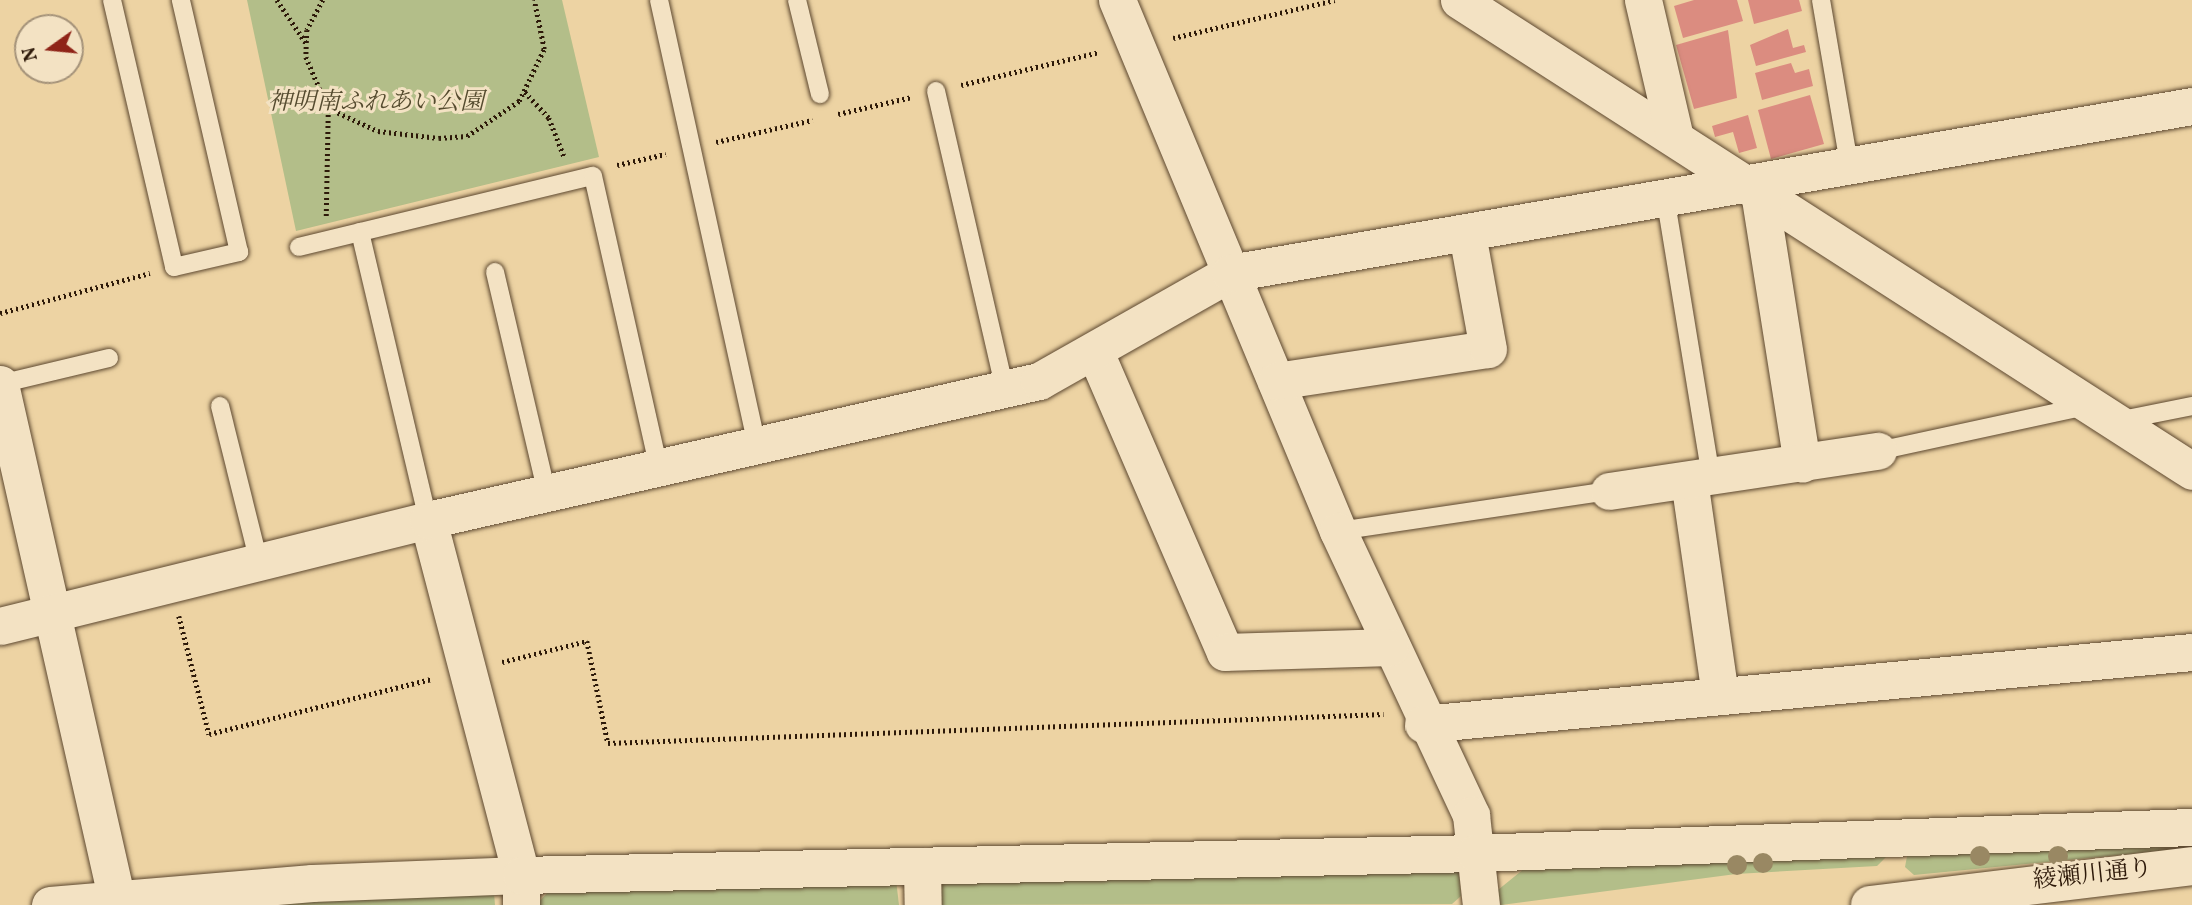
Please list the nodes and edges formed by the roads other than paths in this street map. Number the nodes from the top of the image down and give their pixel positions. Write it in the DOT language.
graph roads {
  1 [pos="112,0"];
  2 [pos="181,0"];
  3 [pos="659,0"];
  4 [pos="797,0"];
  5 [pos="1117,0"];
  6 [pos="1459,0"];
  7 [pos="1643,0"];
  8 [pos="1821,0"];
  9 [pos="936,91"];
  10 [pos="820,94"];
  11 [pos="2192,106"];
  12 [pos="1675,137"];
  13 [pos="1849,164"];
  14 [pos="1752,188"];
  15 [pos="1665,196"];
  16 [pos="360,232"];
  17 [pos="1467,234"];
  18 [pos="299,247"];
  19 [pos="495,272"];
  20 [pos="1230,273"];
  21 [pos="1095,352"];
  22 [pos="108,358"];
  23 [pos="1276,382"];
  24 [pos="0,384"];
  25 [pos="1005,389"];
  26 [pos="220,406"];
  27 [pos="2192,406"];
  28 [pos="2105,413"];
  29 [pos="757,445"];
  30 [pos="1878,451"];
  31 [pos="1801,464"];
  32 [pos="659,468"];
  33 [pos="2192,471"];
  34 [pos="1700,478"];
  35 [pos="1609,491"];
  36 [pos="547,493"];
  37 [pos="428,520"];
  38 [pos="1338,531"];
  39 [pos="258,562"];
  40 [pos="52,614"];
  41 [pos="0,626"];
  42 [pos="1390,647"];
  43 [pos="2192,652"];
  44 [pos="1720,695"];
  45 [pos="1421,718"];
  46 [pos="2192,827"];
  47 [pos="1475,853"];
  48 [pos="922,866"];
  49 [pos="2192,866"];
  50 [pos="521,890"];
  51 [pos="118,901"];
  52 [pos="50,905"];
  53 [pos="923,905"];
  54 [pos="1481,905"];
  55 [pos="1870,905"];
  1 -- 2 [label="lane"];
  3 -- 29 [label="lane"];
  4 -- 10 [label="lane"];
  5 -- 20 [label="street"];
  6 -- 12 [label="street"];
  7 -- 12 [label="street"];
  8 -- 13 [label="lane"];
  9 -- 25 [label="lane"];
  11 -- 13 [label="street"];
  12 -- 14 [label="street"];
  13 -- 14 [label="street"];
  14 -- 15 [label="street"];
  14 -- 28 [label="street"];
  14 -- 31 [label="street"];
  15 -- 17 [label="street"];
  15 -- 34 [label="lane"];
  16 -- 18 [label="lane"];
  16 -- 32 [label="lane"];
  16 -- 37 [label="lane"];
  17 -- 20 [label="street"];
  17 -- 23 [label="street"];
  19 -- 36 [label="lane"];
  20 -- 21 [label="street"];
  20 -- 23 [label="street"];
  21 -- 25 [label="street"];
  21 -- 42 [label="street"];
  22 -- 24 [label="lane"];
  23 -- 38 [label="street"];
  24 -- 40 [label="street"];
  25 -- 29 [label="street"];
  26 -- 39 [label="lane"];
  27 -- 28 [label="lane"];
  28 -- 30 [label="lane"];
  28 -- 33 [label="street"];
  29 -- 32 [label="street"];
  30 -- 31 [label="street"];
  31 -- 34 [label="street"];
  32 -- 36 [label="street"];
  34 -- 35 [label="street"];
  34 -- 44 [label="street"];
  35 -- 38 [label="lane"];
  36 -- 37 [label="street"];
  37 -- 39 [label="street"];
  37 -- 50 [label="street"];
  38 -- 42 [label="street"];
  39 -- 40 [label="street"];
  40 -- 41 [label="street"];
  40 -- 51 [label="street"];
  42 -- 45 [label="street"];
  43 -- 44 [label="street"];
  44 -- 45 [label="street"];
  45 -- 47 [label="street"];
  46 -- 47 [label="street"];
  47 -- 48 [label="street"];
  47 -- 54 [label="street"];
  48 -- 50 [label="street"];
  48 -- 53 [label="street"];
  49 -- 55 [label="street, 綾瀬川通り"];
  50 -- 51 [label="street"];
  51 -- 52 [label="street"];
}
